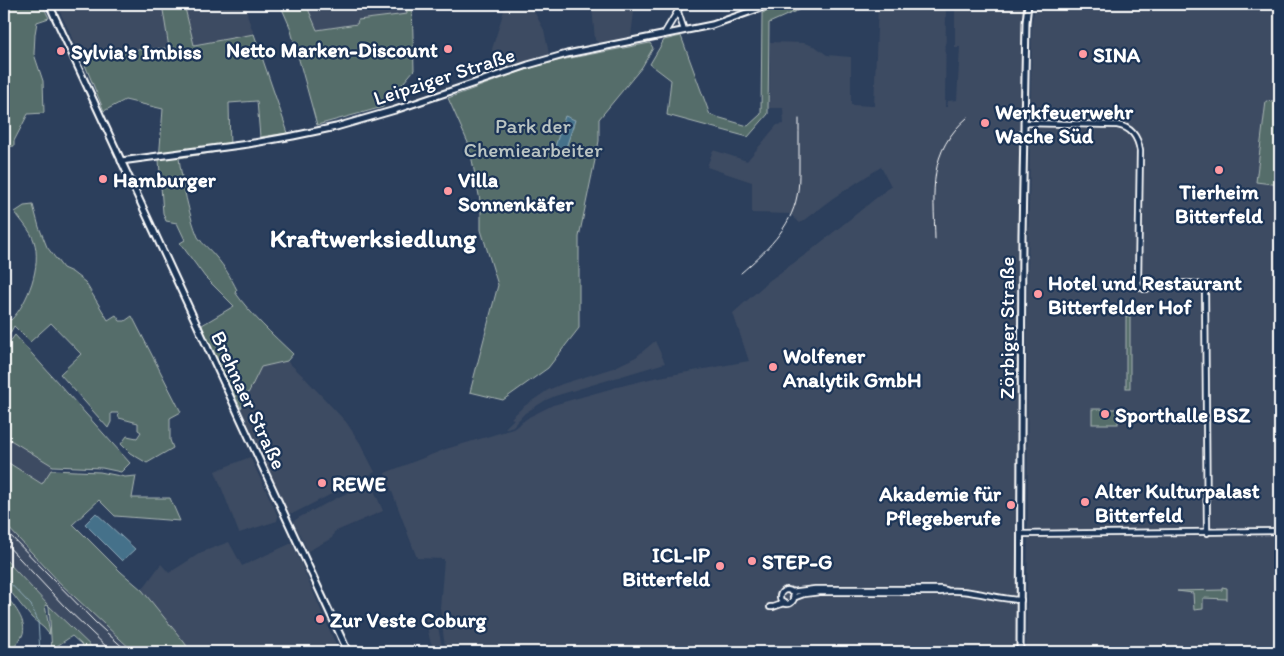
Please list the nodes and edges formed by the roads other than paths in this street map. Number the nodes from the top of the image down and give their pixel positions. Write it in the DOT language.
graph roads {
  1 [pos="48,4"];
  2 [pos="682,4"];
  3 [pos="772,4"];
  4 [pos="1028,4"];
  5 [pos="678,12"];
  6 [pos="684,30"];
  7 [pos="664,34"];
  8 [pos="1024,123"];
  9 [pos="121,161"];
  10 [pos="1280,531"];
  11 [pos="1208,533"];
  12 [pos="1021,534"];
  13 [pos="947,591"];
  14 [pos="791,592"];
  15 [pos="780,598"];
  16 [pos="793,598"];
  17 [pos="1020,600"];
  18 [pos="784,603"];
  19 [pos="348,652"];
  20 [pos="1020,652"];
  1 -- 9 [label="main road, Brehnaer Straße"];
  2 -- 5 [label="street"];
  3 -- 6 [label="main road, Leipziger Straße"];
  4 -- 8 [label="main road, Zörbiger Straße"];
  5 -- 6 [label="street"];
  5 -- 7 [label="street"];
  6 -- 7 [label="main road, Leipziger Straße"];
  7 -- 9 [label="main road, Leipziger Straße"];
  8 -- 11 [label="street"];
  8 -- 12 [label="main road, Zörbiger Straße"];
  9 -- 19 [label="main road, Brehnaer Straße"];
  10 -- 11 [label="street"];
  11 -- 12 [label="street"];
  12 -- 17 [label="main road, Zörbiger Straße"];
  13 -- 14 [label="street"];
  13 -- 16 [label="street"];
  13 -- 17 [label="street"];
  14 -- 15 [label="street"];
  14 -- 16 [label="street"];
  15 -- 18 [label="street"];
  15 -- 18 [label="street"];
  16 -- 18 [label="street"];
  17 -- 20 [label="main road, Zörbiger Straße"];
}
